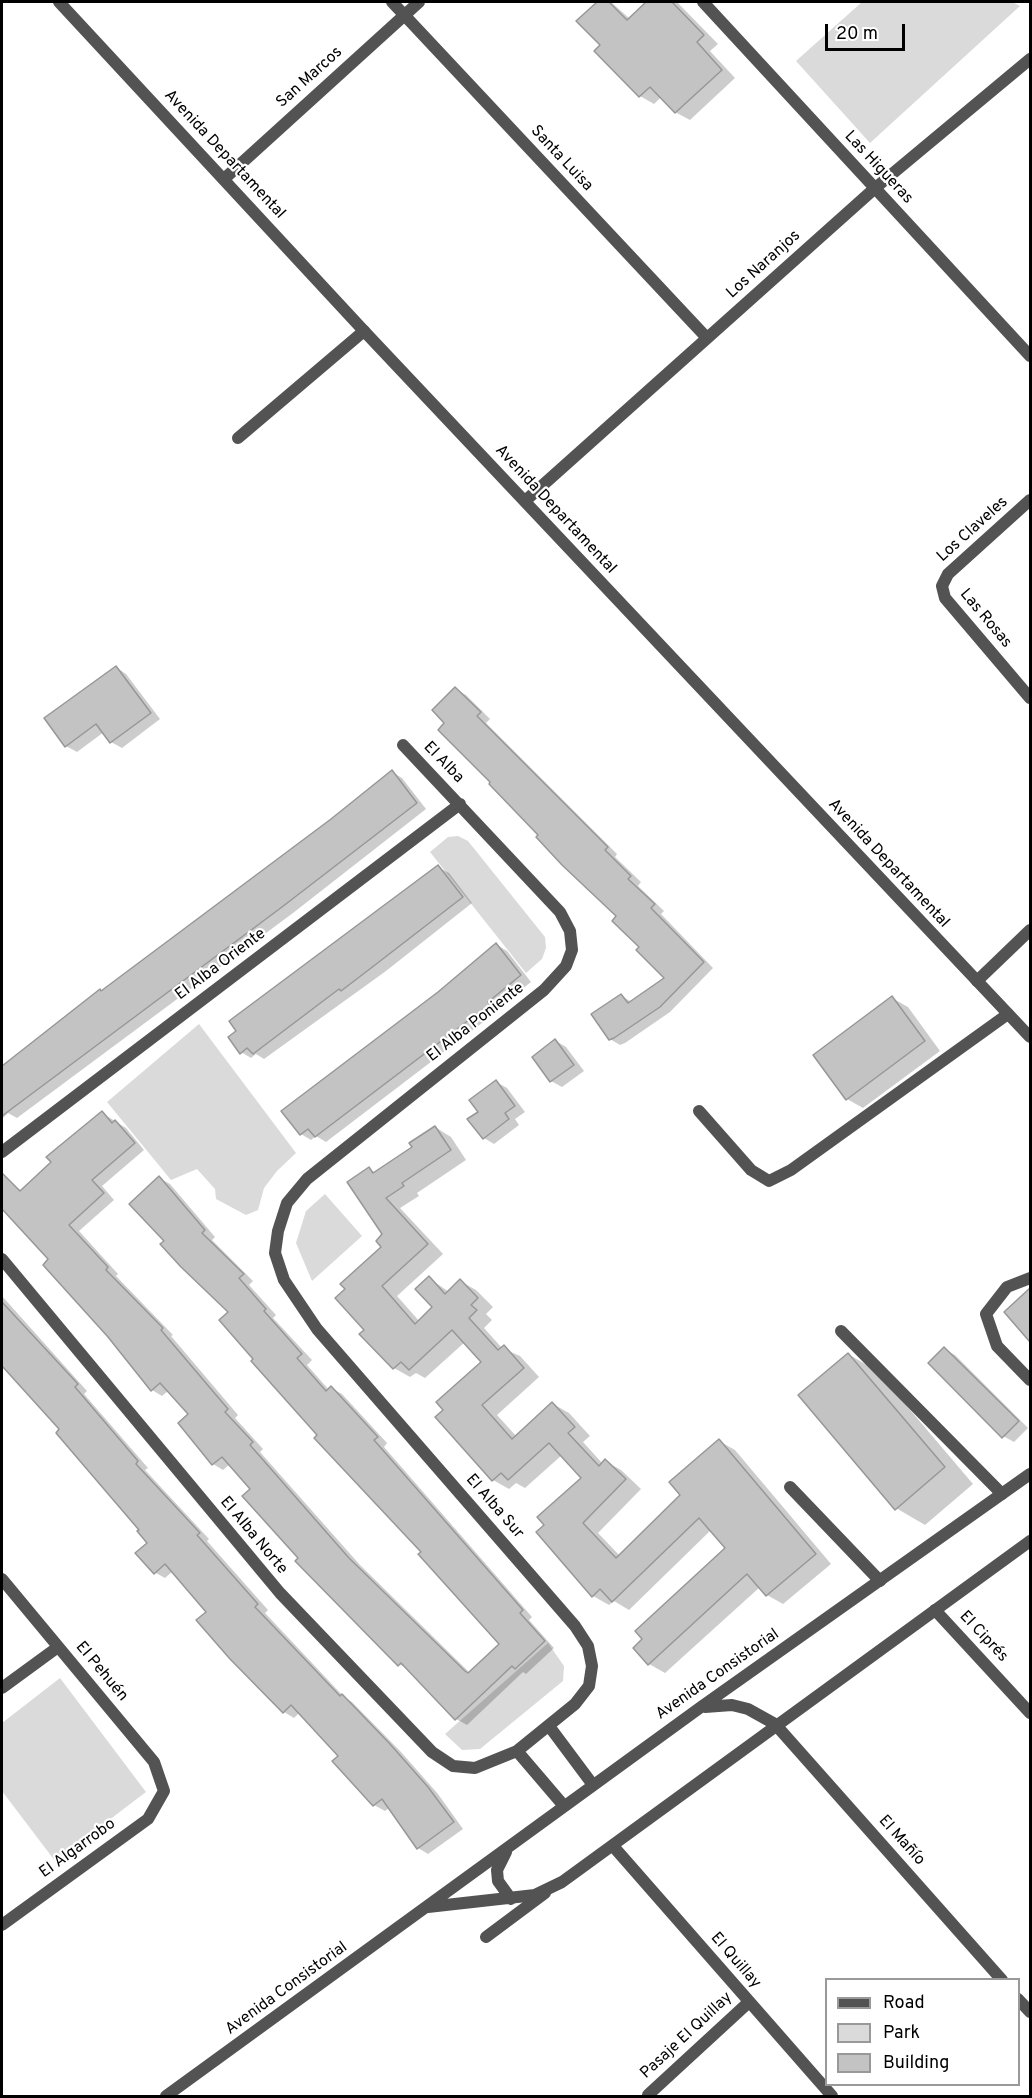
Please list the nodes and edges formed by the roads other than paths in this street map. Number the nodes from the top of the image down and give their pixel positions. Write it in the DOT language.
graph roads {
  1 [pos="59,2"];
  2 [pos="392,2"];
  3 [pos="419,2"];
  4 [pos="703,2"];
  5 [pos="404,15"];
  6 [pos="1030,59"];
  7 [pos="224,179"];
  8 [pos="874,189"];
  9 [pos="364,331"];
  10 [pos="707,338"];
  11 [pos="1030,356"];
  12 [pos="238,438"];
  13 [pos="1030,500"];
  14 [pos="525,501"];
  15 [pos="942,586"];
  16 [pos="1030,698"];
  17 [pos="403,745"];
  18 [pos="460,804"];
  19 [pos="1030,930"];
  20 [pos="977,981"];
  21 [pos="1008,1014"];
  22 [pos="1030,1037"];
  23 [pos="699,1111"];
  24 [pos="2,1152"];
  25 [pos="275,1253"];
  26 [pos="2,1259"];
  27 [pos="1030,1278"];
  28 [pos="841,1331"];
  29 [pos="1030,1380"];
  30 [pos="1030,1474"];
  31 [pos="790,1486"];
  32 [pos="1002,1494"];
  33 [pos="1030,1541"];
  34 [pos="2,1580"];
  35 [pos="880,1581"];
  36 [pos="935,1610"];
  37 [pos="58,1647"];
  38 [pos="2,1688"];
  39 [pos="701,1707"];
  40 [pos="1030,1713"];
  41 [pos="775,1724"];
  42 [pos="549,1726"];
  43 [pos="517,1751"];
  44 [pos="593,1785"];
  45 [pos="164,1791"];
  46 [pos="564,1806"];
  47 [pos="510,1846"];
  48 [pos="614,1846"];
  49 [pos="548,1891"];
  50 [pos="511,1899"];
  51 [pos="427,1908"];
  52 [pos="2,1925"];
  53 [pos="486,1937"];
  54 [pos="1000,1978"];
  55 [pos="749,2002"];
  56 [pos="648,2095"];
  57 [pos="166,2097"];
  58 [pos="832,2097"];
  1 -- 7 [label="street, Avenida Departamental"];
  2 -- 5 [label="street, Santa Luisa"];
  3 -- 5 [label="street, San Marcos"];
  4 -- 8 [label="street, Las Higueras"];
  5 -- 7 [label="street, San Marcos"];
  5 -- 10 [label="street, Santa Luisa"];
  6 -- 8 [label="street, Los Naranjos"];
  7 -- 9 [label="street, Avenida Departamental"];
  8 -- 10 [label="street, Los Naranjos"];
  8 -- 11 [label="street, Las Higueras"];
  9 -- 12 [label="street"];
  9 -- 14 [label="street, Avenida Departamental"];
  10 -- 14 [label="street, Los Naranjos"];
  13 -- 15 [label="street, Los Claveles"];
  14 -- 20 [label="street, Avenida Departamental"];
  15 -- 16 [label="street, Las Rosas"];
  17 -- 18 [label="street, El Alba"];
  18 -- 24 [label="street, El Alba Oriente"];
  18 -- 25 [label="street, El Alba Poniente"];
  19 -- 20 [label="street"];
  20 -- 21 [label="street, Avenida Departamental"];
  21 -- 22 [label="street, Avenida Departamental"];
  21 -- 23 [label="street"];
  25 -- 42 [label="street, El Alba Sur"];
  26 -- 43 [label="street, El Alba Norte"];
  27 -- 29 [label="street"];
  28 -- 32 [label="street"];
  30 -- 32 [label="street, Avenida Consistorial"];
  31 -- 35 [label="street"];
  32 -- 35 [label="street, Avenida Consistorial"];
  33 -- 36 [label="street, Avenida Consistorial"];
  34 -- 37 [label="street, El Pehuén"];
  35 -- 39 [label="street, Avenida Consistorial"];
  36 -- 40 [label="street, El Ciprés"];
  36 -- 41 [label="street, Avenida Consistorial"];
  37 -- 38 [label="street"];
  37 -- 45 [label="street, El Pehuén"];
  39 -- 41 [label="street"];
  39 -- 44 [label="street, Avenida Consistorial"];
  41 -- 48 [label="street, Avenida Consistorial"];
  41 -- 54 [label="street, El Mañío"];
  42 -- 43 [label="street, El Alba Norte"];
  42 -- 44 [label="street"];
  43 -- 46 [label="street"];
  44 -- 46 [label="street, Avenida Consistorial"];
  45 -- 52 [label="street, El Algarrobo"];
  46 -- 47 [label="street, Avenida Consistorial"];
  47 -- 50 [label="street"];
  47 -- 51 [label="street, Avenida Consistorial"];
  48 -- 49 [label="street, Avenida Consistorial"];
  48 -- 55 [label="street, El Quillay"];
  49 -- 50 [label="street, Avenida Consistorial"];
  49 -- 53 [label="street, Avenida Consistorial"];
  50 -- 51 [label="street, Avenida Consistorial"];
  51 -- 57 [label="street, Avenida Consistorial"];
  55 -- 56 [label="street, Pasaje El Quillay"];
  55 -- 58 [label="street, El Quillay"];
}
